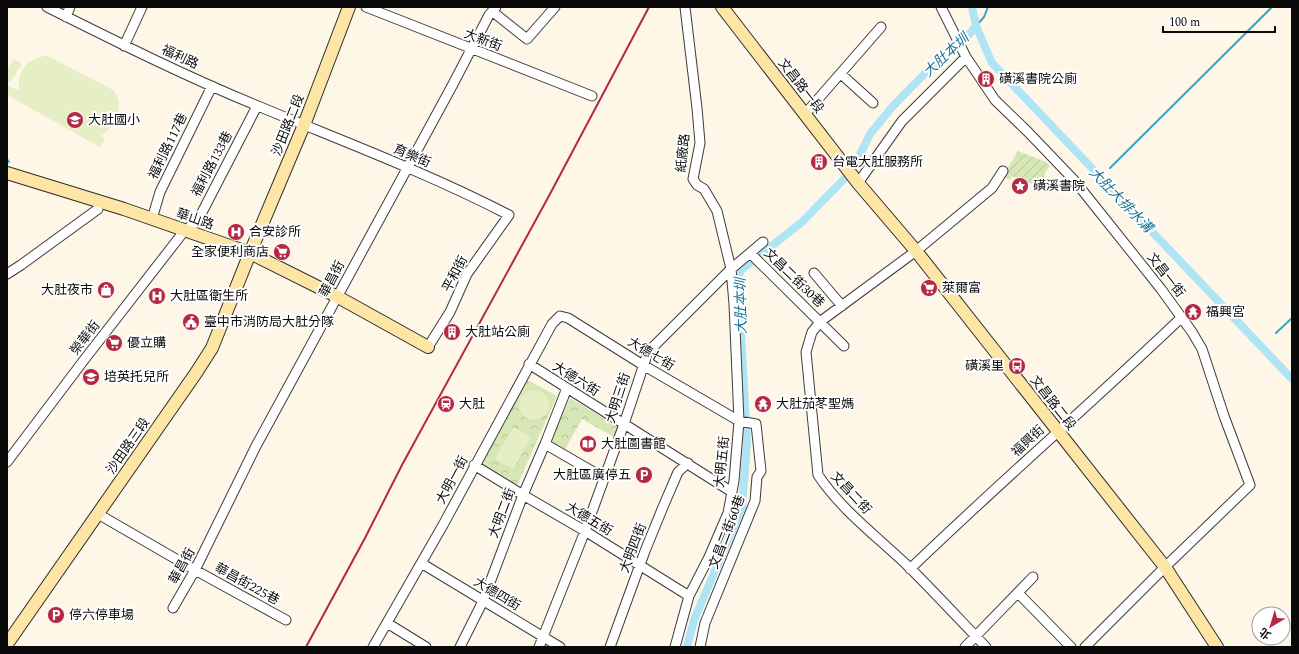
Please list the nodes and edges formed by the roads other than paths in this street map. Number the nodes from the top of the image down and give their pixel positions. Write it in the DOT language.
graph roads {
  1 [pos="47,7"];
  2 [pos="70,7"];
  3 [pos="142,7"];
  4 [pos="349,7"];
  5 [pos="366,7"];
  6 [pos="555,7"];
  7 [pos="684,7"];
  8 [pos="722,7"];
  9 [pos="941,7"];
  10 [pos="494,9"];
  11 [pos="66,16"];
  12 [pos="881,27"];
  13 [pos="124,46"];
  14 [pos="472,49"];
  15 [pos="966,56"];
  16 [pos="840,74"];
  17 [pos="212,86"];
  18 [pos="592,96"];
  19 [pos="873,103"];
  20 [pos="257,106"];
  21 [pos="805,114"];
  22 [pos="304,125"];
  23 [pos="407,168"];
  24 [pos="1003,171"];
  25 [pos="7,174"];
  26 [pos="858,183"];
  27 [pos="98,209"];
  28 [pos="509,215"];
  29 [pos="152,219"];
  30 [pos="185,230"];
  31 [pos="763,242"];
  32 [pos="916,251"];
  33 [pos="250,252"];
  34 [pos="750,253"];
  35 [pos="730,269"];
  36 [pos="814,273"];
  37 [pos="7,274"];
  38 [pos="338,296"];
  39 [pos="842,306"];
  40 [pos="1182,318"];
  41 [pos="821,322"];
  42 [pos="552,324"];
  43 [pos="844,346"];
  44 [pos="428,347"];
  45 [pos="529,364"];
  46 [pos="643,365"];
  47 [pos="567,388"];
  48 [pos="738,421"];
  49 [pos="624,424"];
  50 [pos="1058,431"];
  51 [pos="545,444"];
  52 [pos="7,462"];
  53 [pos="688,463"];
  54 [pos="474,465"];
  55 [pos="604,478"];
  56 [pos="732,492"];
  57 [pos="523,496"];
  58 [pos="98,514"];
  59 [pos="585,531"];
  60 [pos="421,563"];
  61 [pos="640,566"];
  62 [pos="1165,567"];
  63 [pos="910,569"];
  64 [pos="195,570"];
  65 [pos="1033,577"];
  66 [pos="1018,593"];
  67 [pos="689,596"];
  68 [pos="483,601"];
  69 [pos="173,608"];
  70 [pos="286,620"];
  71 [pos="387,623"];
  72 [pos="976,636"];
  73 [pos="543,637"];
  74 [pos="7,644"];
  75 [pos="373,647"];
  76 [pos="426,647"];
  77 [pos="460,647"];
  78 [pos="539,647"];
  79 [pos="560,647"];
  80 [pos="610,647"];
  81 [pos="675,647"];
  82 [pos="700,647"];
  83 [pos="965,647"];
  84 [pos="986,647"];
  85 [pos="1071,647"];
  86 [pos="1085,647"];
  87 [pos="1217,647"];
  1 -- 11 [label="street, 福利路"];
  2 -- 11 [label="street"];
  3 -- 13 [label="street"];
  4 -- 22 [label="street, 沙田路二段"];
  5 -- 14 [label="street, 大新街"];
  6 -- 10 [label="street"];
  7 -- 35 [label="street, 紙廠路"];
  8 -- 21 [label="street, 文昌路一段"];
  9 -- 15 [label="street, 文昌一街"];
  10 -- 14 [label="street, 華昌街"];
  11 -- 13 [label="street, 福利路"];
  12 -- 16 [label="street"];
  13 -- 17 [label="street, 福利路"];
  14 -- 18 [label="street, 大新街"];
  14 -- 23 [label="street, 華昌街"];
  15 -- 26 [label="street"];
  15 -- 40 [label="street, 文昌一街"];
  16 -- 19 [label="street"];
  16 -- 21 [label="street"];
  17 -- 20 [label="street, 福利路"];
  17 -- 29 [label="street, 福利路117巷"];
  20 -- 22 [label="street, 福利路"];
  20 -- 30 [label="street, 福利路133巷"];
  21 -- 26 [label="street, 文昌路一段"];
  22 -- 23 [label="street, 育樂街"];
  22 -- 33 [label="street, 沙田路二段"];
  23 -- 28 [label="street, 育樂街"];
  23 -- 38 [label="street, 華昌街"];
  24 -- 32 [label="street, 文昌二街"];
  25 -- 29 [label="street, 華山路"];
  26 -- 32 [label="street, 文昌路二段"];
  27 -- 37 [label="street"];
  28 -- 44 [label="street, 平和街"];
  29 -- 30 [label="street, 華山路"];
  30 -- 33 [label="street, 華山路"];
  30 -- 52 [label="street, 榮華街"];
  31 -- 34 [label="street, 大明三街"];
  32 -- 39 [label="street, 文昌二街"];
  32 -- 50 [label="street, 文昌路二段"];
  33 -- 38 [label="street, 華山路"];
  33 -- 58 [label="street, 沙田路三段"];
  34 -- 35 [label="street, 大明三街"];
  34 -- 41 [label="street, 文昌二街30巷"];
  35 -- 46 [label="street, 大明三街"];
  35 -- 48 [label="street, 大明五街"];
  36 -- 39 [label="street"];
  38 -- 44 [label="street, 華山路"];
  38 -- 64 [label="street, 華昌街"];
  39 -- 41 [label="street, 文昌二街"];
  40 -- 50 [label="street, 福興街"];
  40 -- 62 [label="street, 文昌一街"];
  41 -- 43 [label="street, 文昌二街30巷"];
  41 -- 63 [label="street, 文昌二街"];
  42 -- 45 [label="street, 大明一街"];
  42 -- 46 [label="street, 大德七街"];
  45 -- 47 [label="street, 大德六街"];
  45 -- 54 [label="street, 大明一街"];
  46 -- 48 [label="street, 大德七街"];
  46 -- 49 [label="street, 大明三街"];
  47 -- 49 [label="street, 大德六街"];
  47 -- 51 [label="street, 大明二街"];
  48 -- 56 [label="street, 大明五街"];
  48 -- 82 [label="street, 文昌二街60巷"];
  49 -- 53 [label="street, 大德六街"];
  49 -- 55 [label="street, 大明三街"];
  50 -- 62 [label="street, 文昌路二段"];
  50 -- 63 [label="street, 福興街"];
  51 -- 55 [label="street"];
  51 -- 57 [label="street, 大明二街"];
  53 -- 56 [label="street, 大德六街"];
  53 -- 61 [label="street, 大明四街"];
  54 -- 57 [label="street, 大德五街"];
  54 -- 60 [label="street, 大明一街"];
  55 -- 59 [label="street, 大明三街"];
  56 -- 67 [label="street, 大明五街"];
  57 -- 59 [label="street, 大德五街"];
  57 -- 68 [label="street, 大明二街"];
  58 -- 64 [label="street, 華昌街225巷"];
  58 -- 74 [label="street, 沙田路三段"];
  59 -- 61 [label="street, 大德五街"];
  59 -- 73 [label="street, 大明三街"];
  60 -- 68 [label="street, 大德四街"];
  60 -- 71 [label="street, 大明一街"];
  61 -- 67 [label="street, 大德五街"];
  61 -- 80 [label="street, 大明四街"];
  62 -- 86 [label="street"];
  62 -- 87 [label="street, 文昌路二段"];
  63 -- 72 [label="street, 文昌二街"];
  64 -- 69 [label="street, 華昌街"];
  64 -- 70 [label="street, 華昌街225巷"];
  65 -- 66 [label="street"];
  66 -- 72 [label="street"];
  66 -- 85 [label="street"];
  67 -- 81 [label="street, 大明五街"];
  68 -- 73 [label="street, 大德四街"];
  68 -- 77 [label="street, 大明二街"];
  71 -- 75 [label="street, 大明一街"];
  71 -- 76 [label="street"];
  72 -- 83 [label="street"];
  72 -- 84 [label="street, 文昌二街"];
  73 -- 78 [label="street, 大明三街"];
  73 -- 79 [label="street, 大德四街"];
}
